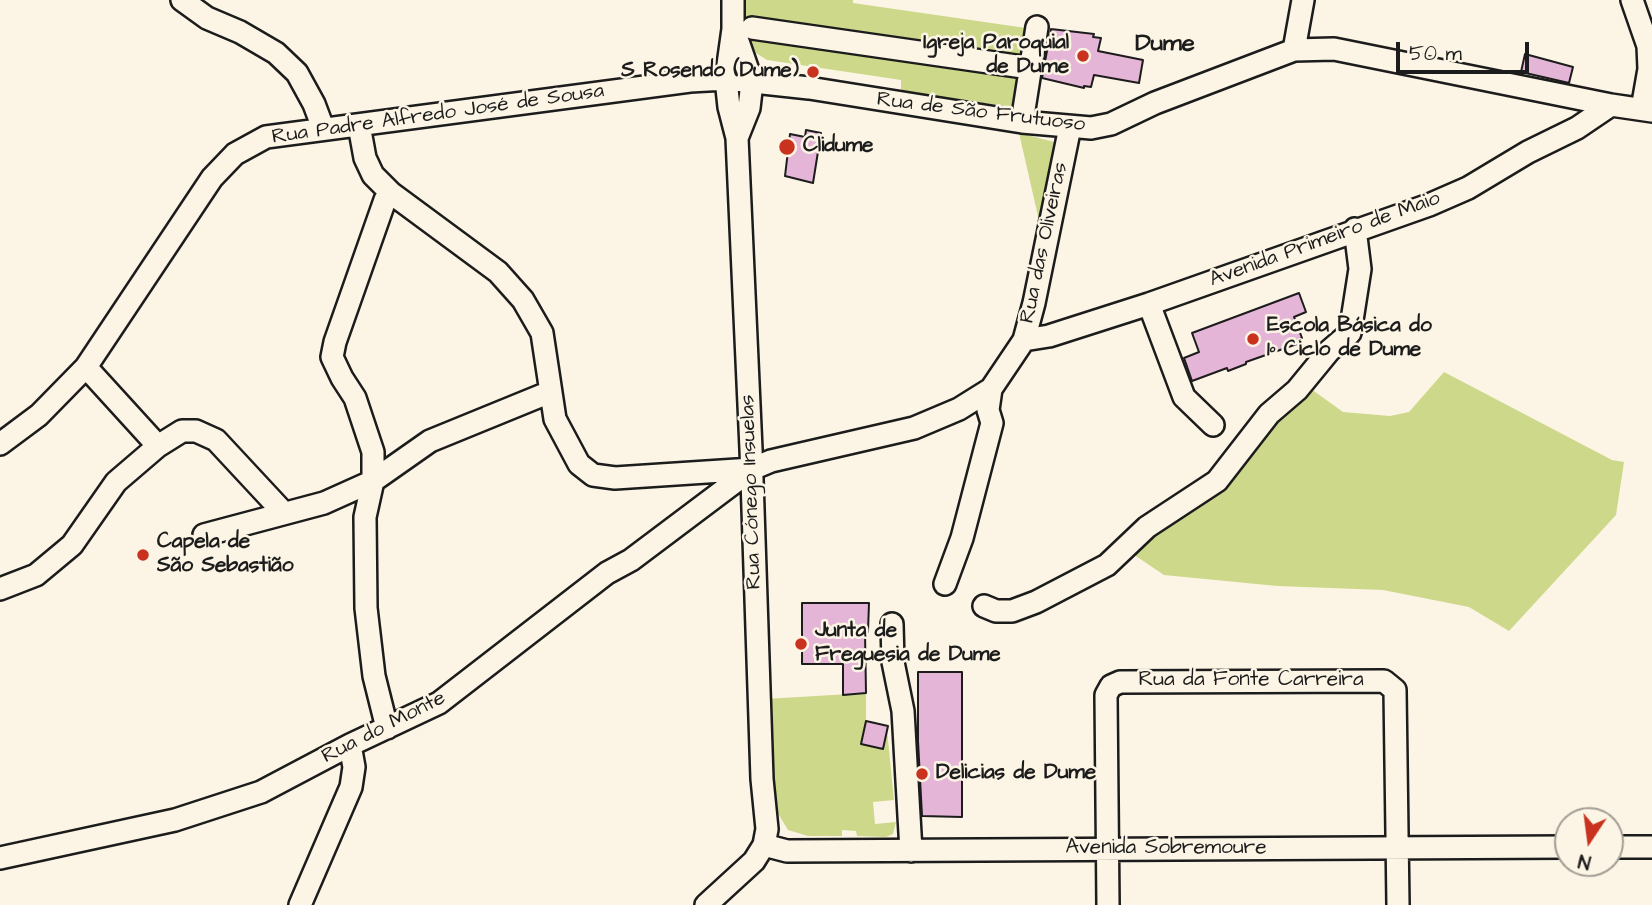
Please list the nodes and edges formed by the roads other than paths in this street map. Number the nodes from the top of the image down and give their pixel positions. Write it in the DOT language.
graph roads {
  1 [pos="182,0"];
  2 [pos="733,0"];
  3 [pos="1632,0"];
  4 [pos="1308,1"];
  5 [pos="1037,27"];
  6 [pos="743,29"];
  7 [pos="1294,50"];
  8 [pos="1031,68"];
  9 [pos="726,79"];
  10 [pos="752,82"];
  11 [pos="1611,105"];
  12 [pos="1647,110"];
  13 [pos="1022,122"];
  14 [pos="359,125"];
  15 [pos="1070,127"];
  16 [pos="323,128"];
  17 [pos="737,138"];
  18 [pos="391,193"];
  19 [pos="1355,229"];
  20 [pos="1149,304"];
  21 [pos="1024,340"];
  22 [pos="86,367"];
  23 [pos="990,389"];
  24 [pos="550,392"];
  25 [pos="1213,425"];
  26 [pos="0,444"];
  27 [pos="158,446"];
  28 [pos="752,470"];
  29 [pos="373,481"];
  30 [pos="283,512"];
  31 [pos="205,535"];
  32 [pos="945,584"];
  33 [pos="0,589"];
  34 [pos="984,606"];
  35 [pos="892,624"];
  36 [pos="387,728"];
  37 [pos="350,745"];
  38 [pos="764,845"];
  39 [pos="1652,846"];
  40 [pos="1554,847"];
  41 [pos="1624,847"];
  42 [pos="1397,848"];
  43 [pos="1108,849"];
  44 [pos="911,851"];
  45 [pos="0,858"];
  46 [pos="300,905"];
  47 [pos="706,905"];
  48 [pos="1108,905"];
  49 [pos="1398,905"];
  1 -- 16 [label="street"];
  2 -- 6 [label="street"];
  3 -- 12 [label="street"];
  4 -- 7 [label="street"];
  5 -- 8 [label="street"];
  6 -- 8 [label="street"];
  6 -- 9 [label="street, Rua Cónego Insuelas"];
  6 -- 10 [label="street"];
  7 -- 11 [label="street, Rua de São Frutuoso"];
  7 -- 15 [label="street, Rua de São Frutuoso"];
  8 -- 13 [label="street"];
  9 -- 10 [label="street, Rua Padre Alfredo José de Sousa"];
  9 -- 14 [label="street, Rua Padre Alfredo José de Sousa"];
  9 -- 17 [label="street, Rua Cónego Insuelas"];
  10 -- 13 [label="street, Rua de São Frutuoso"];
  10 -- 17 [label="street, Rua Cónego Insuelas"];
  11 -- 12 [label="street, Rua de São Frutuoso"];
  11 -- 19 [label="street, Avenida Primeiro de Maio"];
  13 -- 15 [label="street, Rua de São Frutuoso"];
  14 -- 16 [label="street, Rua Padre Alfredo José de Sousa"];
  14 -- 18 [label="street"];
  15 -- 21 [label="street, Rua das Oliveiras"];
  16 -- 22 [label="street, Rua Padre Alfredo José de Sousa"];
  17 -- 28 [label="street, Rua Cónego Insuelas"];
  18 -- 24 [label="street"];
  18 -- 29 [label="street"];
  19 -- 20 [label="street, Avenida Primeiro de Maio"];
  19 -- 34 [label="street"];
  20 -- 21 [label="street, Avenida Primeiro de Maio"];
  20 -- 25 [label="street"];
  21 -- 23 [label="street, Rua das Oliveiras"];
  22 -- 26 [label="street, Rua Padre Alfredo José de Sousa"];
  22 -- 27 [label="street"];
  23 -- 28 [label="street, Rua das Oliveiras"];
  23 -- 32 [label="street"];
  24 -- 28 [label="street"];
  24 -- 29 [label="street"];
  27 -- 30 [label="street"];
  27 -- 33 [label="street"];
  28 -- 36 [label="street, Rua do Monte"];
  28 -- 38 [label="street, Rua Cónego Insuelas"];
  29 -- 30 [label="street"];
  29 -- 36 [label="street"];
  30 -- 31 [label="street"];
  35 -- 44 [label="street"];
  36 -- 37 [label="street, Rua do Monte"];
  37 -- 45 [label="street, Rua do Monte"];
  37 -- 46 [label="street"];
  38 -- 44 [label="street, Avenida Sobremoure"];
  38 -- 47 [label="street"];
  39 -- 41 [label="street"];
  40 -- 42 [label="street, Avenida Sobremoure"];
  42 -- 43 [label="street, Avenida Sobremoure"];
  42 -- 43 [label="street, Rua da Fonte Carreira"];
  42 -- 49 [label="street"];
  43 -- 44 [label="street, Avenida Sobremoure"];
  43 -- 48 [label="street"];
}
